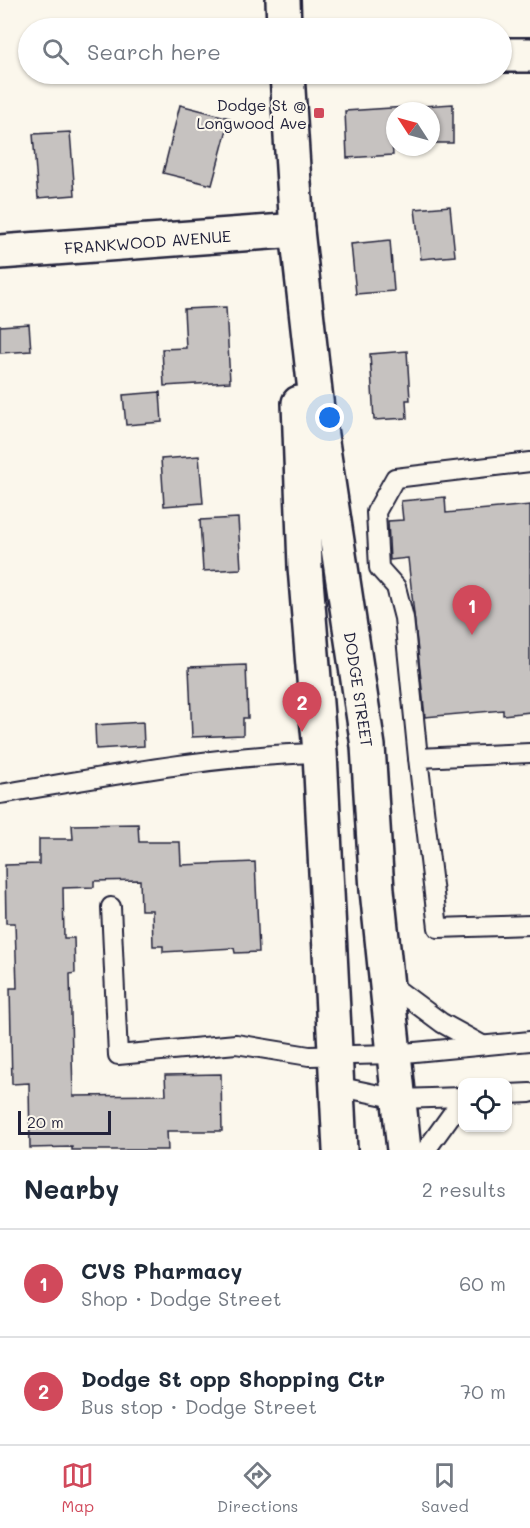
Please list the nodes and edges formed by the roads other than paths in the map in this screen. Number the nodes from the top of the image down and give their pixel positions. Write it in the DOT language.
graph roads {
  1 [pos="283,0"];
  2 [pos="284,18"];
  3 [pos="512,55"];
  4 [pos="530,55"];
  5 [pos="288,84"];
  6 [pos="297,230"];
  7 [pos="0,252"];
  8 [pos="530,462"];
  9 [pos="320,753"];
  10 [pos="530,753"];
  11 [pos="418,758"];
  12 [pos="0,794"];
  13 [pos="111,907"];
  14 [pos="530,925"];
  15 [pos="386,981"];
  16 [pos="530,1041"];
  17 [pos="482,1045"];
  18 [pos="394,1054"];
  19 [pos="326,1066"];
  20 [pos="530,1092"];
  21 [pos="512,1094"];
  22 [pos="458,1098"];
  23 [pos="399,1099"];
  24 [pos="458,1104"];
  25 [pos="340,1150"];
  26 [pos="404,1150"];
  27 [pos="426,1150"];
  1 -- 2 [label="main road"];
  3 -- 4 [label="main road"];
  5 -- 6 [label="main road, DODGE STREET"];
  6 -- 7 [label="main road, FRANKWOOD AVENUE"];
  6 -- 9 [label="main road, DODGE STREET"];
  6 -- 15 [label="main road, DODGE STREET"];
  8 -- 11 [label="lane"];
  9 -- 12 [label="lane"];
  9 -- 19 [label="main road, DODGE STREET"];
  10 -- 11 [label="lane"];
  11 -- 14 [label="lane"];
  13 -- 19 [label="lane"];
  15 -- 17 [label="lane"];
  15 -- 18 [label="main road, DODGE STREET"];
  16 -- 17 [label="lane"];
  17 -- 18 [label="lane"];
  18 -- 19 [label="lane"];
  18 -- 23 [label="main road, DODGE STREET"];
  19 -- 23 [label="lane"];
  19 -- 25 [label="main road, DODGE STREET"];
  20 -- 21 [label="lane"];
  22 -- 23 [label="lane"];
  23 -- 26 [label="main road, DODGE STREET"];
  24 -- 27 [label="lane"];
}
